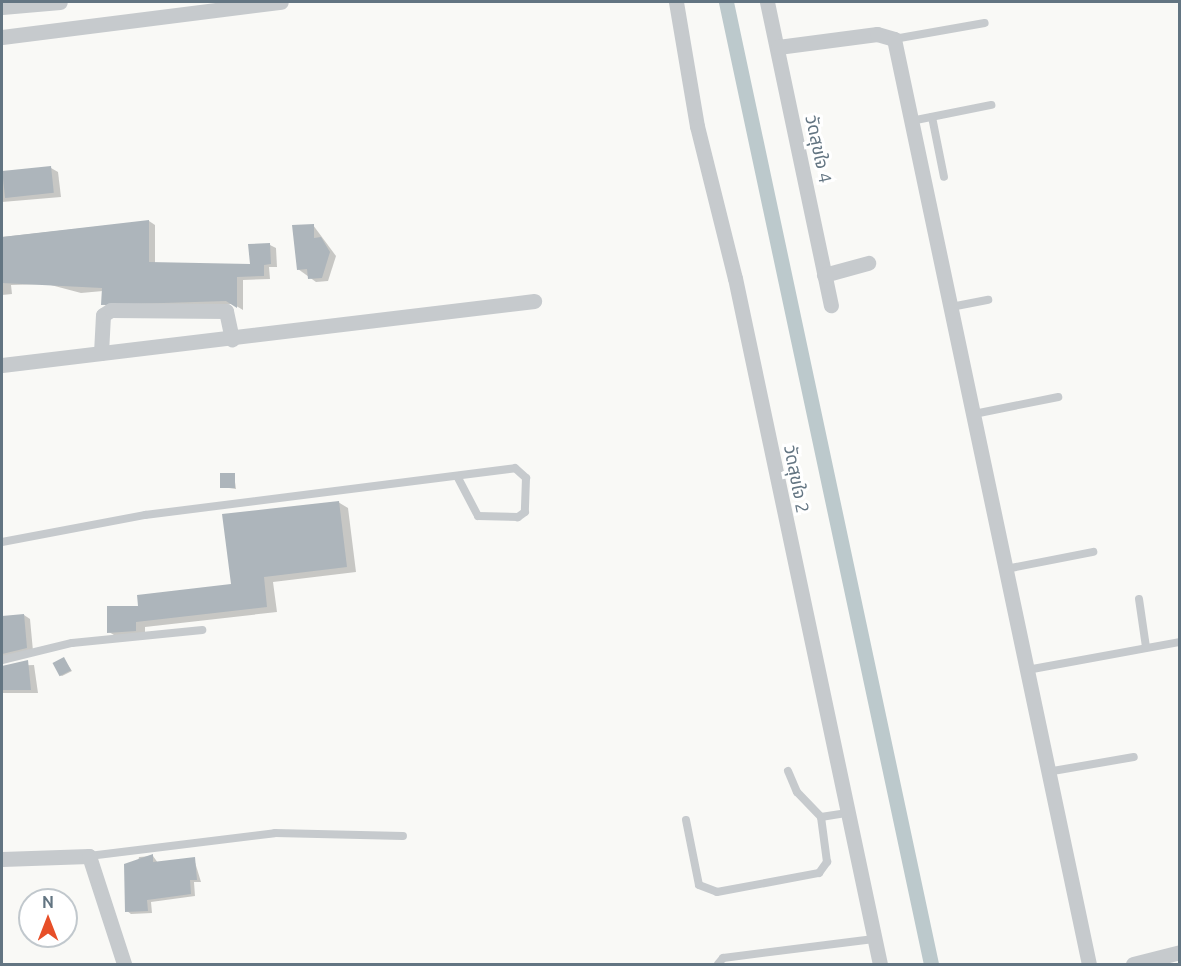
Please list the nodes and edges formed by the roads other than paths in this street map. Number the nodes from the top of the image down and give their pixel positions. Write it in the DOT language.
graph roads {
  1 [pos="60,2"];
  2 [pos="281,2"];
  3 [pos="676,2"];
  4 [pos="767,2"];
  5 [pos="235,4"];
  6 [pos="2,7"];
  7 [pos="985,23"];
  8 [pos="2,37"];
  9 [pos="894,39"];
  10 [pos="778,47"];
  11 [pos="991,105"];
  12 [pos="932,117"];
  13 [pos="911,121"];
  14 [pos="944,177"];
  15 [pos="868,263"];
  16 [pos="824,275"];
  17 [pos="988,300"];
  18 [pos="534,301"];
  19 [pos="831,306"];
  20 [pos="951,307"];
  21 [pos="232,339"];
  22 [pos="101,353"];
  23 [pos="2,365"];
  24 [pos="1058,397"];
  25 [pos="974,414"];
  26 [pos="457,476"];
  27 [pos="2,542"];
  28 [pos="1094,552"];
  29 [pos="1006,569"];
  30 [pos="1139,599"];
  31 [pos="202,630"];
  32 [pos="1179,642"];
  33 [pos="1146,647"];
  34 [pos="2,660"];
  35 [pos="1027,670"];
  36 [pos="1134,757"];
  37 [pos="789,771"];
  38 [pos="1047,772"];
  39 [pos="846,813"];
  40 [pos="821,817"];
  41 [pos="686,820"];
  42 [pos="403,836"];
  43 [pos="89,856"];
  44 [pos="2,859"];
  45 [pos="874,939"];
  46 [pos="1179,952"];
  47 [pos="124,964"];
  48 [pos="718,964"];
  49 [pos="880,964"];
  50 [pos="1089,964"];
  51 [pos="1133,964"];
  1 -- 6 [label="street"];
  2 -- 5 [label="street"];
  3 -- 39 [label="street, วัดสุขใจ 2"];
  4 -- 10 [label="street, วัดสุขใจ 4"];
  5 -- 8 [label="street"];
  7 -- 9 [label="lane"];
  9 -- 10 [label="street"];
  9 -- 13 [label="street"];
  10 -- 16 [label="street, วัดสุขใจ 4"];
  11 -- 12 [label="lane"];
  12 -- 13 [label="lane"];
  12 -- 14 [label="lane"];
  13 -- 20 [label="street"];
  15 -- 16 [label="street"];
  16 -- 19 [label="street, วัดสุขใจ 4"];
  17 -- 20 [label="lane"];
  18 -- 21 [label="street"];
  20 -- 25 [label="street"];
  21 -- 22 [label="street"];
  21 -- 22 [label="street"];
  22 -- 23 [label="street"];
  24 -- 25 [label="lane"];
  25 -- 29 [label="street"];
  26 -- 26 [label="lane"];
  26 -- 27 [label="lane"];
  28 -- 29 [label="lane"];
  29 -- 35 [label="street"];
  30 -- 33 [label="lane"];
  31 -- 34 [label="lane"];
  32 -- 33 [label="lane"];
  33 -- 35 [label="lane"];
  35 -- 38 [label="street"];
  36 -- 38 [label="lane"];
  37 -- 40 [label="lane"];
  38 -- 50 [label="street"];
  39 -- 40 [label="lane"];
  39 -- 45 [label="street, วัดสุขใจ 2"];
  40 -- 41 [label="lane"];
  42 -- 43 [label="lane"];
  43 -- 44 [label="street"];
  43 -- 47 [label="street"];
  45 -- 48 [label="lane"];
  45 -- 49 [label="street, วัดสุขใจ 2"];
  46 -- 51 [label="street"];
}
